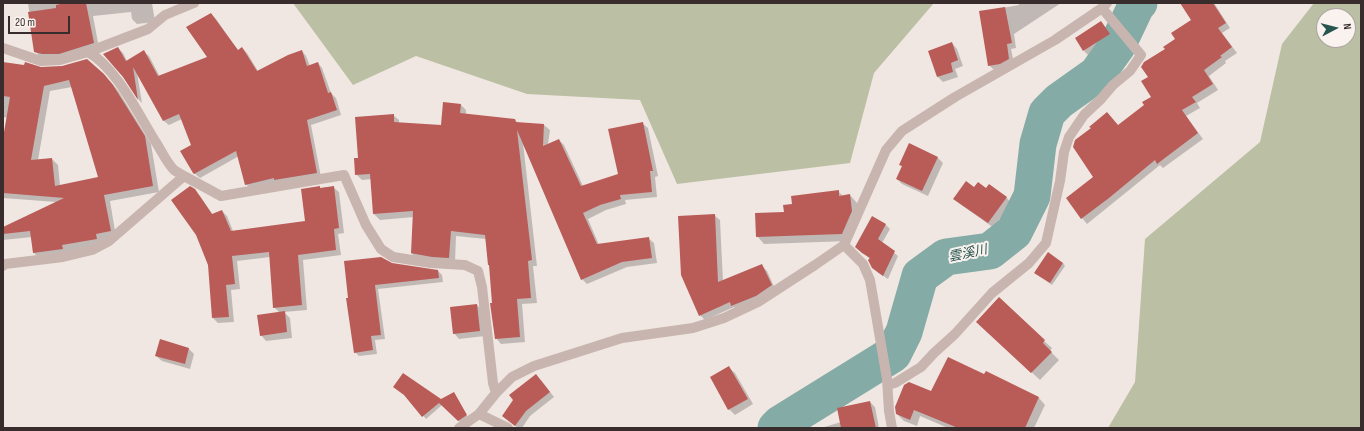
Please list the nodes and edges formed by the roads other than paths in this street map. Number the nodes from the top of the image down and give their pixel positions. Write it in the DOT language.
graph roads {
  1 [pos="194,3"];
  2 [pos="1105,6"];
  3 [pos="3,48"];
  4 [pos="88,52"];
  5 [pos="184,176"];
  6 [pos="844,245"];
  7 [pos="3,266"];
  8 [pos="887,382"];
  9 [pos="496,393"];
  10 [pos="479,414"];
  11 [pos="459,428"];
  12 [pos="508,428"];
  13 [pos="892,428"];
  1 -- 4 [label="street"];
  2 -- 6 [label="street"];
  2 -- 8 [label="street"];
  3 -- 4 [label="street"];
  4 -- 5 [label="street"];
  5 -- 7 [label="street"];
  5 -- 9 [label="street"];
  6 -- 8 [label="street"];
  6 -- 9 [label="street"];
  8 -- 13 [label="street"];
  9 -- 10 [label="street"];
  10 -- 11 [label="street"];
  10 -- 12 [label="street"];
}
